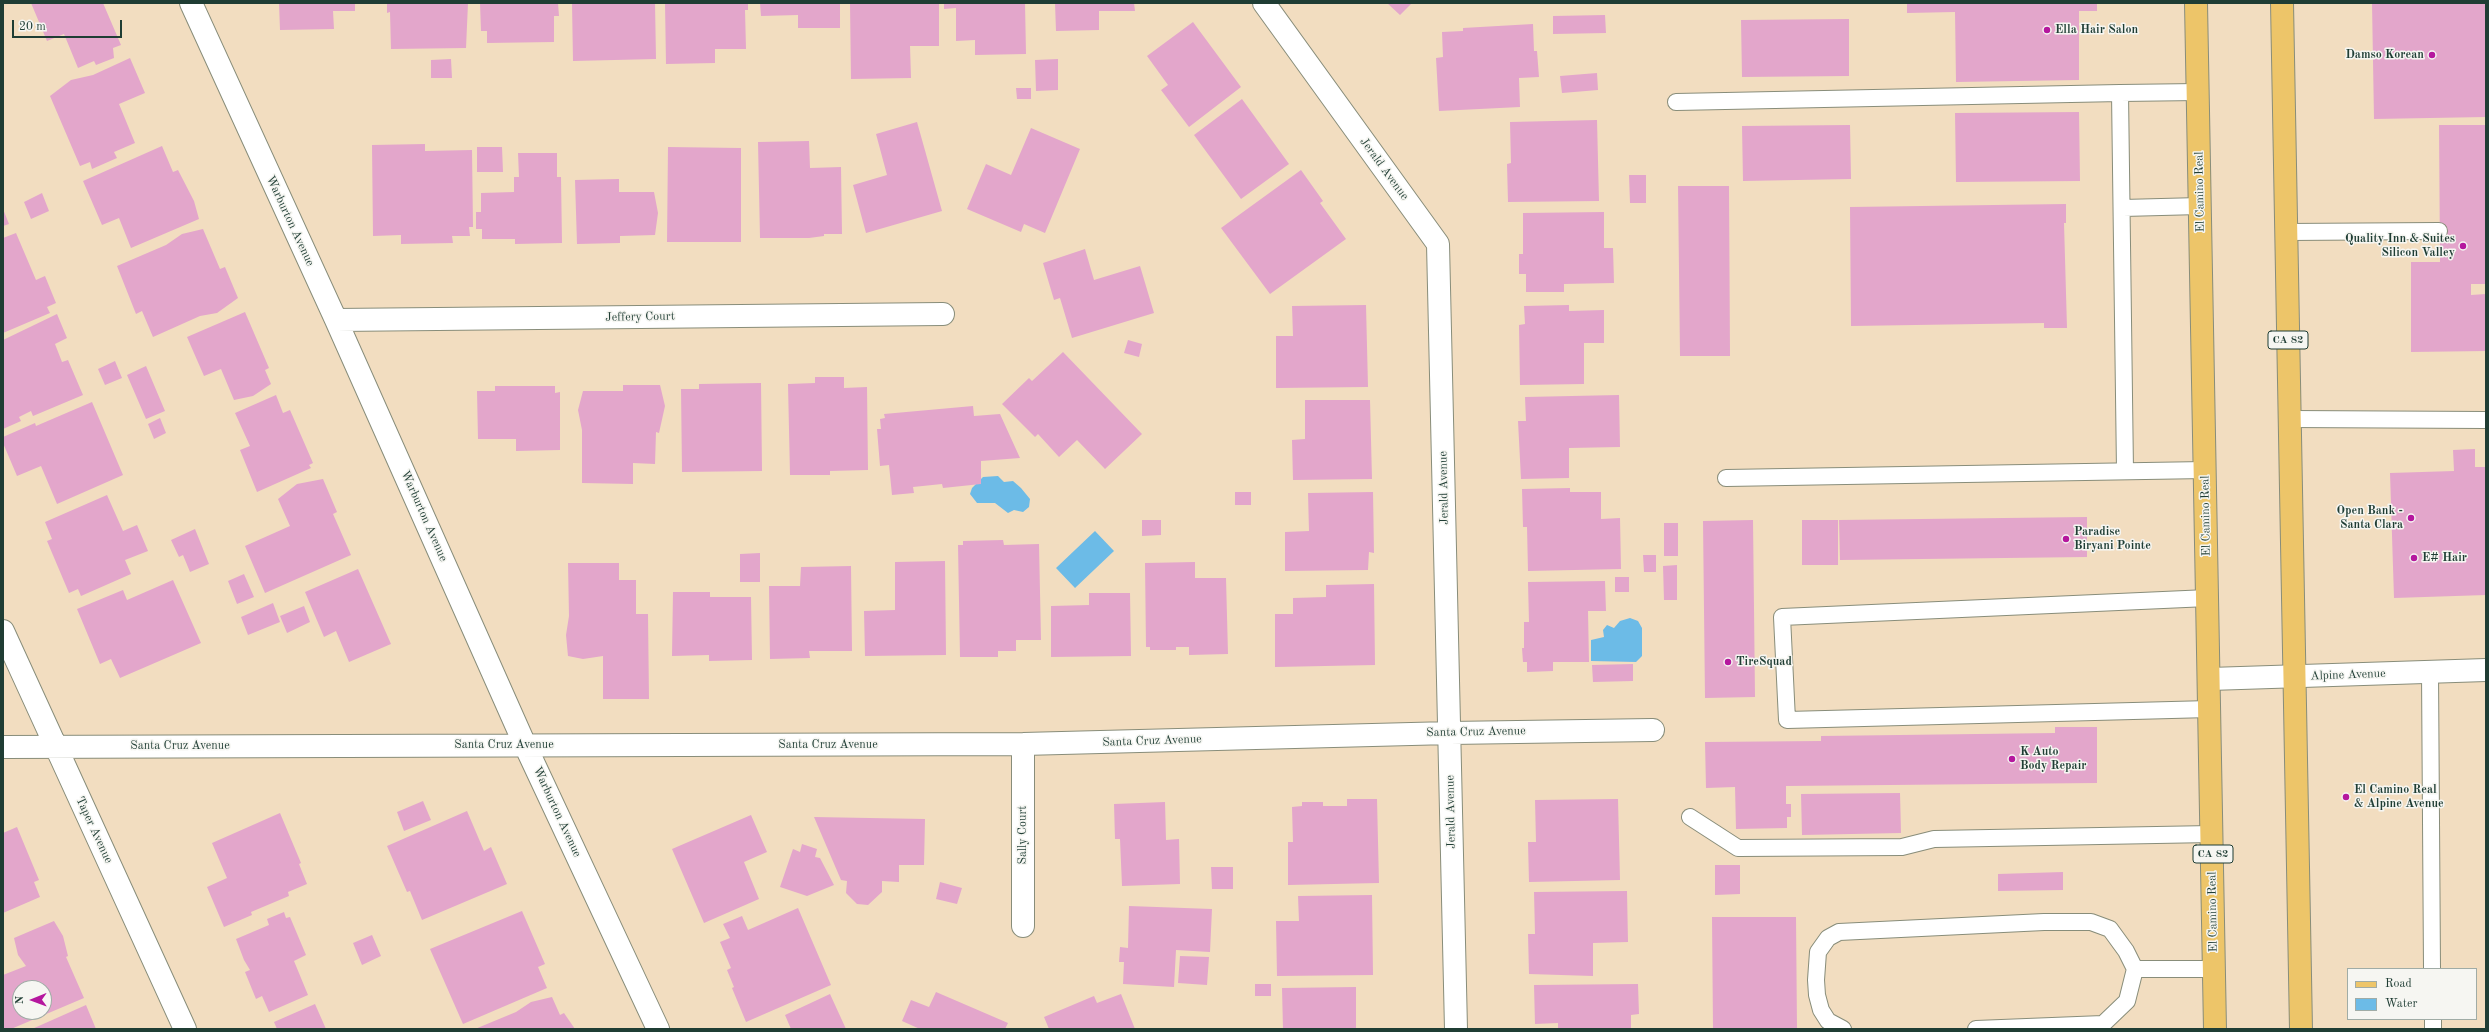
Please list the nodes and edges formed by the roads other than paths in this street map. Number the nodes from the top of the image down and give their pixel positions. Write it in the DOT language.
graph roads {
  1 [pos="191,3"];
  2 [pos="1264,3"];
  3 [pos="2196,3"];
  4 [pos="2282,3"];
  5 [pos="2198,92"];
  6 [pos="2120,93"];
  7 [pos="1676,102"];
  8 [pos="2200,206"];
  9 [pos="2123,208"];
  10 [pos="2439,231"];
  11 [pos="2287,232"];
  12 [pos="943,314"];
  13 [pos="336,320"];
  14 [pos="2290,419"];
  15 [pos="2486,420"];
  16 [pos="2205,470"];
  17 [pos="2125,471"];
  18 [pos="1726,478"];
  19 [pos="2208,598"];
  20 [pos="3,631"];
  21 [pos="2486,670"];
  22 [pos="2430,672"];
  23 [pos="2295,676"];
  24 [pos="2210,679"];
  25 [pos="2210,709"];
  26 [pos="1653,730"];
  27 [pos="1450,733"];
  28 [pos="1023,744"];
  29 [pos="526,745"];
  30 [pos="56,746"];
  31 [pos="3,747"];
  32 [pos="1690,817"];
  33 [pos="2212,834"];
  34 [pos="1023,926"];
  35 [pos="2432,968"];
  36 [pos="2135,969"];
  37 [pos="2214,969"];
  38 [pos="185,1029"];
  39 [pos="658,1029"];
  40 [pos="1456,1029"];
  41 [pos="1843,1029"];
  42 [pos="1976,1029"];
  43 [pos="2215,1029"];
  44 [pos="2301,1029"];
  1 -- 13 [label="street, Warburton Avenue"];
  2 -- 27 [label="street, Jerald Avenue"];
  3 -- 5 [label="main road, El Camino Real / CA 82"];
  4 -- 11 [label="main road, CA 82"];
  5 -- 6 [label="lane"];
  5 -- 8 [label="main road, El Camino Real / CA 82"];
  6 -- 7 [label="lane"];
  6 -- 9 [label="lane"];
  8 -- 9 [label="lane"];
  8 -- 16 [label="main road, El Camino Real / CA 82"];
  9 -- 17 [label="lane"];
  10 -- 11 [label="lane"];
  11 -- 14 [label="main road, CA 82"];
  12 -- 13 [label="street, Jeffery Court"];
  13 -- 29 [label="street, Warburton Avenue"];
  14 -- 15 [label="lane"];
  14 -- 23 [label="main road, CA 82"];
  16 -- 17 [label="lane"];
  16 -- 19 [label="main road, El Camino Real / CA 82"];
  17 -- 18 [label="lane"];
  19 -- 24 [label="main road, El Camino Real / CA 82"];
  19 -- 25 [label="lane"];
  20 -- 30 [label="street, Taper Avenue"];
  21 -- 22 [label="street, Alpine Avenue"];
  22 -- 23 [label="street, Alpine Avenue"];
  22 -- 35 [label="lane"];
  23 -- 24 [label="street, Alpine Avenue"];
  23 -- 44 [label="main road, CA 82"];
  24 -- 25 [label="main road, El Camino Real / CA 82"];
  25 -- 33 [label="main road, El Camino Real / CA 82"];
  26 -- 27 [label="street, Santa Cruz Avenue"];
  27 -- 28 [label="street, Santa Cruz Avenue"];
  27 -- 40 [label="street, Jerald Avenue"];
  28 -- 29 [label="street, Santa Cruz Avenue"];
  28 -- 34 [label="street, Sally Court"];
  29 -- 30 [label="street, Santa Cruz Avenue"];
  29 -- 39 [label="street, Warburton Avenue"];
  30 -- 31 [label="street, Santa Cruz Avenue"];
  30 -- 38 [label="street, Taper Avenue"];
  32 -- 33 [label="lane"];
  33 -- 37 [label="main road, El Camino Real / CA 82"];
  36 -- 37 [label="lane"];
  36 -- 41 [label="lane"];
  36 -- 42 [label="lane"];
  37 -- 43 [label="main road, El Camino Real / CA 82"];
}
